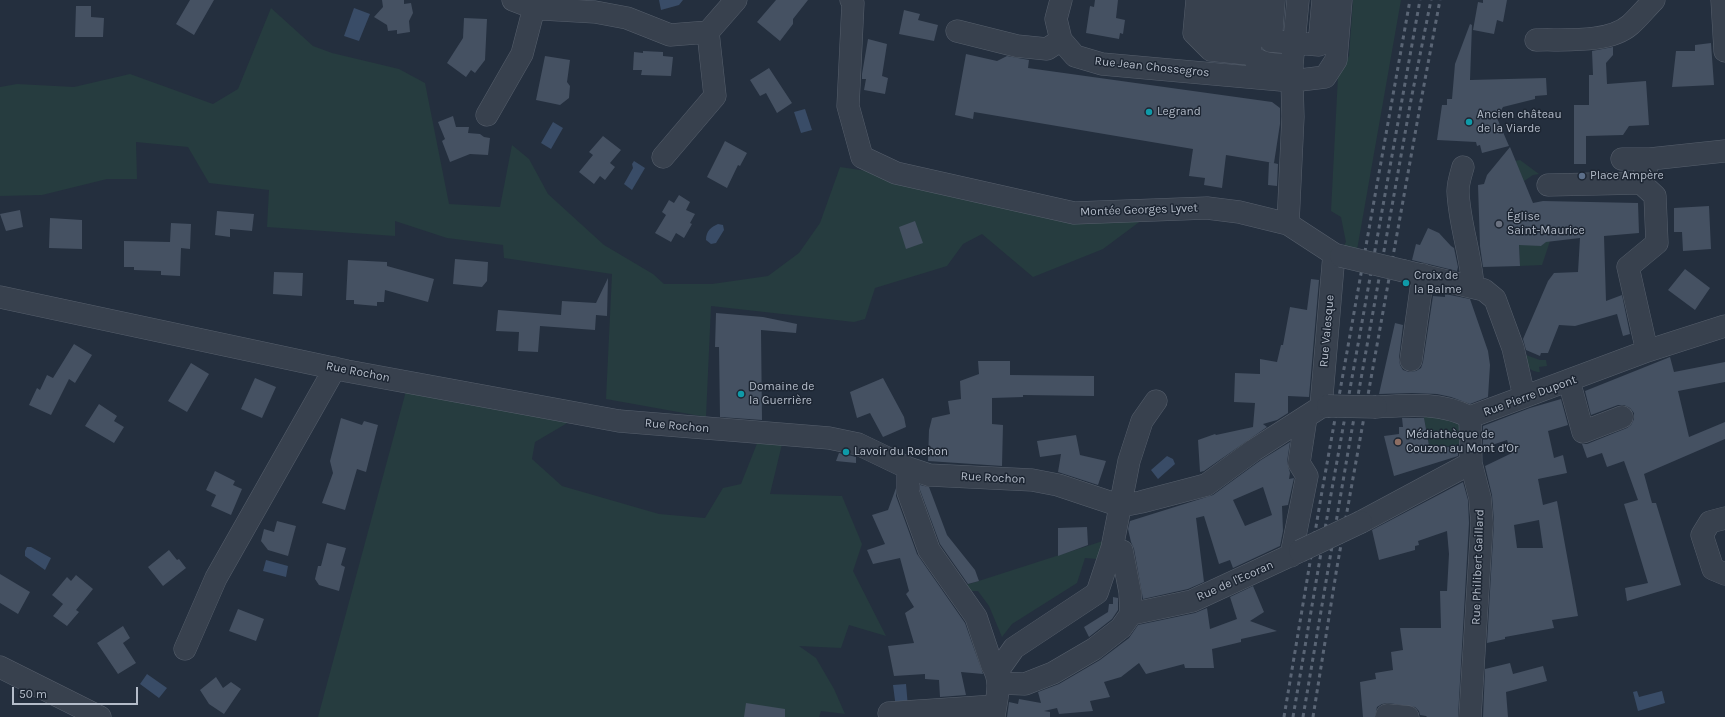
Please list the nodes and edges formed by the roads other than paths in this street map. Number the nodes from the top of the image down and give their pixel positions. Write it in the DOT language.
graph roads {
  1 [pos="513,0"];
  2 [pos="736,0"];
  3 [pos="851,0"];
  4 [pos="1061,0"];
  5 [pos="1197,0"];
  6 [pos="1216,0"];
  7 [pos="1235,0"];
  8 [pos="1254,0"];
  9 [pos="1274,0"];
  10 [pos="1298,0"];
  11 [pos="1323,0"];
  12 [pos="1341,0"];
  13 [pos="1654,0"];
  14 [pos="1722,0"];
  15 [pos="534,8"];
  16 [pos="957,31"];
  17 [pos="708,32"];
  18 [pos="1061,40"];
  19 [pos="1536,40"];
  20 [pos="1294,43"];
  21 [pos="1725,51"];
  22 [pos="1230,52"];
  23 [pos="1292,73"];
  24 [pos="487,114"];
  25 [pos="1725,151"];
  26 [pos="663,157"];
  27 [pos="1622,159"];
  28 [pos="1650,159"];
  29 [pos="1463,166"];
  30 [pos="1641,183"];
  31 [pos="1548,185"];
  32 [pos="1288,224"];
  33 [pos="1338,255"];
  34 [pos="1414,272"];
  35 [pos="1472,287"];
  36 [pos="0,297"];
  37 [pos="1725,326"];
  38 [pos="1647,351"];
  39 [pos="1410,360"];
  40 [pos="335,368"];
  41 [pos="1569,381"];
  42 [pos="1524,396"];
  43 [pos="1156,401"];
  44 [pos="1319,410"];
  45 [pos="1470,417"];
  46 [pos="1622,417"];
  47 [pos="1471,463"];
  48 [pos="908,468"];
  49 [pos="1121,506"];
  50 [pos="1725,518"];
  51 [pos="1112,548"];
  52 [pos="1295,553"];
  53 [pos="1725,574"];
  54 [pos="1132,614"];
  55 [pos="185,649"];
  56 [pos="0,667"];
  57 [pos="998,678"];
  58 [pos="994,712"];
  59 [pos="889,713"];
  60 [pos="100,717"];
  61 [pos="1470,717"];
  1 -- 15 [label="street"];
  2 -- 17 [label="street"];
  3 -- 32 [label="street, Montée Georges Lyvet"];
  4 -- 18 [label="street, Rue Jean Chossegros"];
  5 -- 22 [label="street"];
  6 -- 22 [label="street"];
  7 -- 22 [label="street"];
  8 -- 22 [label="street"];
  9 -- 20 [label="street"];
  10 -- 20 [label="street"];
  11 -- 20 [label="street"];
  12 -- 23 [label="street"];
  13 -- 19 [label="street"];
  14 -- 21 [label="street"];
  15 -- 17 [label="street"];
  15 -- 24 [label="street"];
  16 -- 18 [label="street"];
  17 -- 26 [label="street"];
  18 -- 23 [label="street, Rue Jean Chossegros"];
  20 -- 23 [label="street"];
  22 -- 23 [label="street"];
  23 -- 32 [label="street"];
  25 -- 28 [label="street"];
  27 -- 28 [label="street"];
  28 -- 30 [label="street"];
  29 -- 35 [label="street"];
  30 -- 31 [label="street"];
  30 -- 38 [label="street"];
  32 -- 33 [label="street, Montée Georges Lyvet"];
  33 -- 34 [label="street, Montée Georges Lyvet, bridge"];
  33 -- 44 [label="street, Rue Valesque"];
  34 -- 35 [label="street, Montée Georges Lyvet"];
  34 -- 39 [label="street"];
  35 -- 42 [label="street"];
  36 -- 40 [label="street, Rue Rochon"];
  37 -- 38 [label="street, Rue Pierre Dupont"];
  38 -- 41 [label="street, Rue Pierre Dupont"];
  40 -- 48 [label="street, Rue Rochon"];
  40 -- 55 [label="street"];
  41 -- 42 [label="street, Rue Pierre Dupont"];
  41 -- 46 [label="street"];
  42 -- 45 [label="street, Rue Pierre Dupont"];
  43 -- 49 [label="street"];
  44 -- 45 [label="street, Rue Pierre Dupont, bridge"];
  44 -- 49 [label="street, Rue Rochon"];
  44 -- 52 [label="street, Rue Valesque"];
  45 -- 47 [label="street, Rue Philibert Gaillard"];
  47 -- 52 [label="street, Rue de l'Ecoran, bridge"];
  47 -- 61 [label="street, Rue Philibert Gaillard"];
  48 -- 49 [label="street, Rue Rochon"];
  48 -- 57 [label="street"];
  49 -- 51 [label="street"];
  50 -- 53 [label="street"];
  51 -- 54 [label="street"];
  51 -- 57 [label="street"];
  52 -- 54 [label="street, Rue de l'Ecoran"];
  54 -- 57 [label="street"];
  56 -- 60 [label="street"];
  57 -- 58 [label="street"];
  58 -- 59 [label="street"];
}
